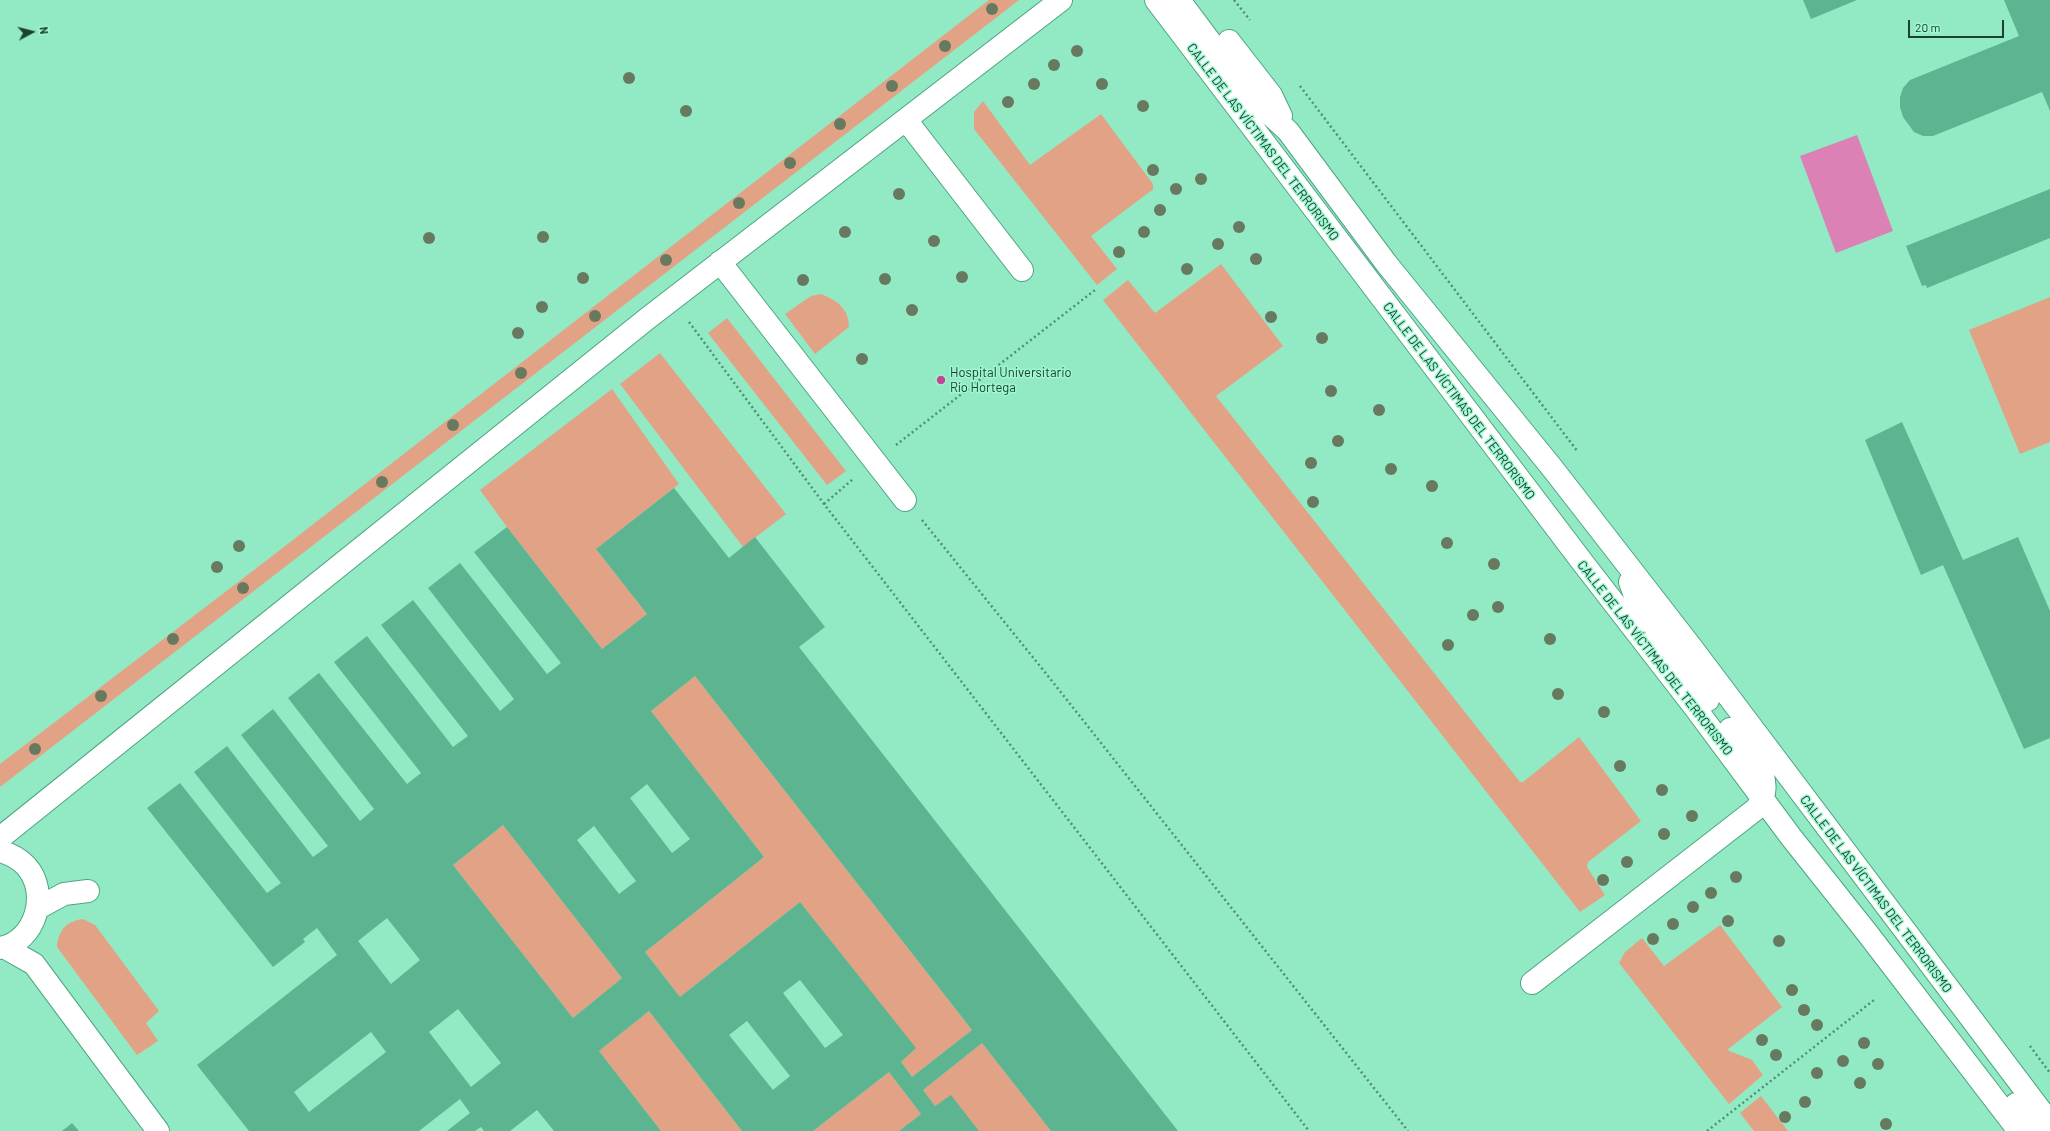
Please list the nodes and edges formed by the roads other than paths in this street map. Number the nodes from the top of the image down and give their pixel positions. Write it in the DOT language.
graph roads {
  1 [pos="1061,0"];
  2 [pos="1156,0"];
  3 [pos="1179,0"];
  4 [pos="1197,0"];
  5 [pos="906,120"];
  6 [pos="1288,131"];
  7 [pos="720,262"];
  8 [pos="1022,270"];
  9 [pos="905,500"];
  10 [pos="1630,569"];
  11 [pos="1764,800"];
  12 [pos="6,834"];
  13 [pos="7,853"];
  14 [pos="35,881"];
  15 [pos="88,890"];
  16 [pos="64,894"];
  17 [pos="1842,901"];
  18 [pos="38,908"];
  19 [pos="29,929"];
  20 [pos="2,947"];
  21 [pos="34,964"];
  22 [pos="1532,983"];
  23 [pos="2050,1123"];
  24 [pos="158,1131"];
  25 [pos="2019,1131"];
  26 [pos="2036,1131"];
  1 -- 5 [label="street"];
  2 -- 11 [label="street, CALLE DE LAS VÍCTIMAS DEL TERRORISMO"];
  3 -- 6 [label="street, CALLE DE LAS VÍCTIMAS DEL TERRORISMO"];
  4 -- 6 [label="street, CALLE DE LAS VÍCTIMAS DEL TERRORISMO"];
  5 -- 7 [label="street"];
  5 -- 8 [label="street"];
  6 -- 10 [label="street, CALLE DE LAS VÍCTIMAS DEL TERRORISMO"];
  7 -- 9 [label="street"];
  7 -- 12 [label="street"];
  10 -- 11 [label="street, CALLE DE LAS VÍCTIMAS DEL TERRORISMO"];
  10 -- 23 [label="street, CALLE DE LAS VÍCTIMAS DEL TERRORISMO"];
  11 -- 17 [label="street, CALLE DE LAS VÍCTIMAS DEL TERRORISMO"];
  11 -- 22 [label="street"];
  12 -- 13 [label="street"];
  13 -- 14 [label="street"];
  14 -- 16 [label="street"];
  14 -- 18 [label="street"];
  15 -- 16 [label="street"];
  16 -- 18 [label="street"];
  17 -- 25 [label="street, CALLE DE LAS VÍCTIMAS DEL TERRORISMO"];
  17 -- 26 [label="street, CALLE DE LAS VÍCTIMAS DEL TERRORISMO"];
  18 -- 19 [label="street"];
  19 -- 20 [label="street"];
  19 -- 21 [label="street"];
  20 -- 21 [label="street"];
  21 -- 24 [label="street"];
}
